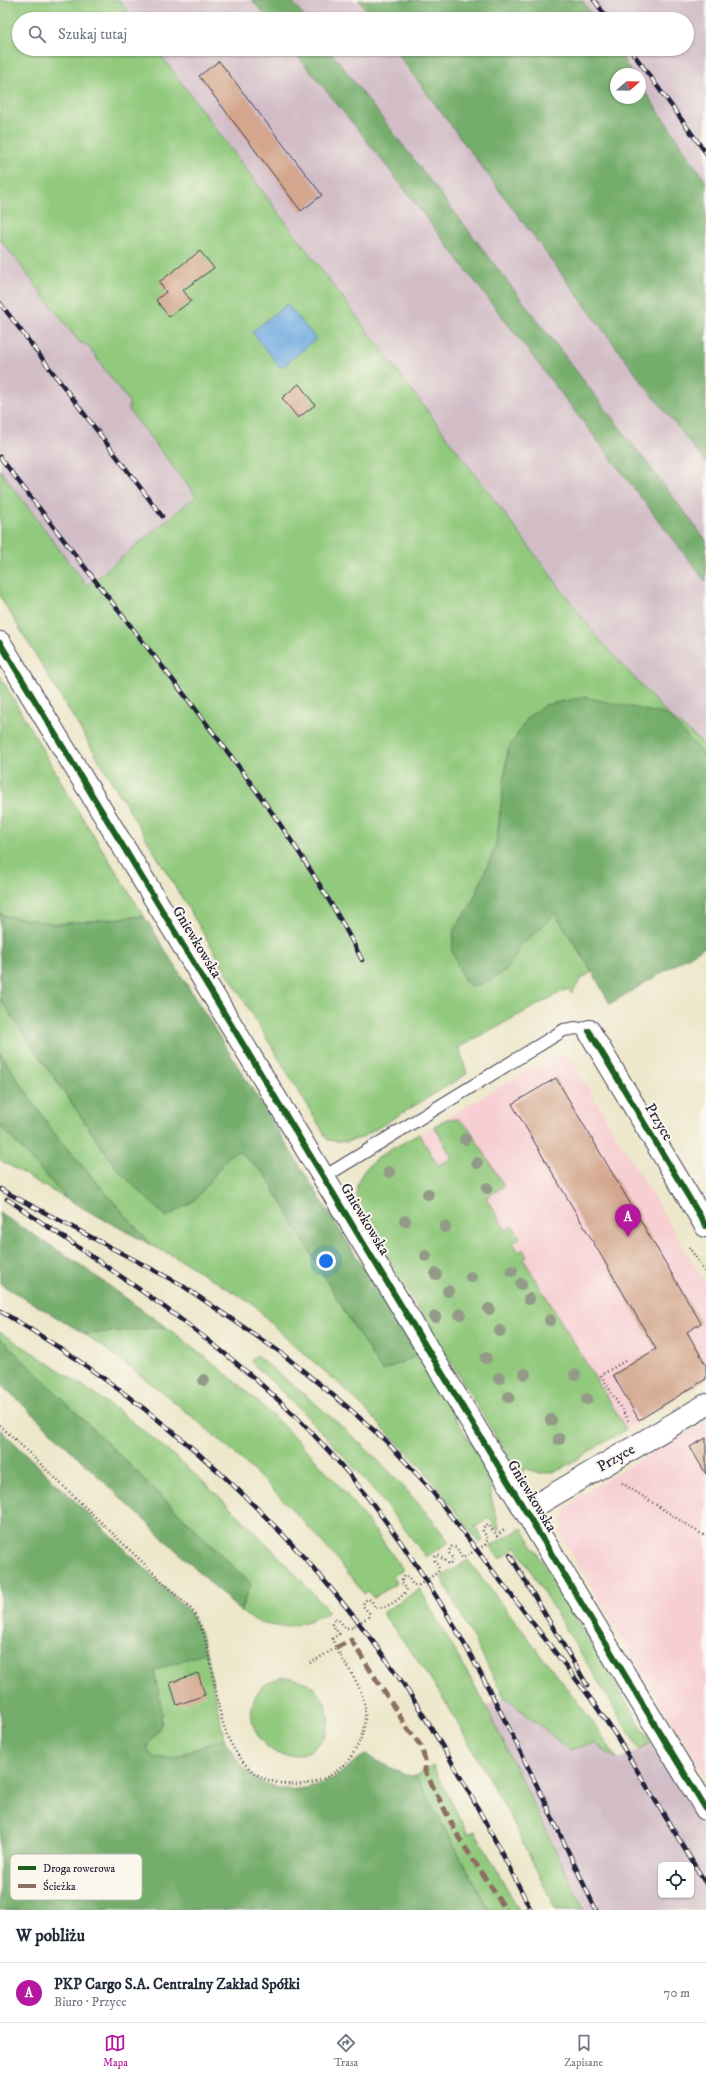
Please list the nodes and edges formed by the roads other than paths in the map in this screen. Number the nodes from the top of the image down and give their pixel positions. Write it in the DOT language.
graph roads {
  1 [pos="0,643"];
  2 [pos="589,1031"];
  3 [pos="324,1177"];
  4 [pos="706,1226"];
  5 [pos="706,1405"];
  6 [pos="526,1511"];
  7 [pos="706,1809"];
  1 -- 3 [label="street, Gniewkowska"];
  2 -- 3 [label="lane"];
  2 -- 4 [label="street, Przyce"];
  3 -- 6 [label="street, Gniewkowska"];
  5 -- 6 [label="street, Przyce"];
  6 -- 7 [label="street, Gniewkowska"];
}
